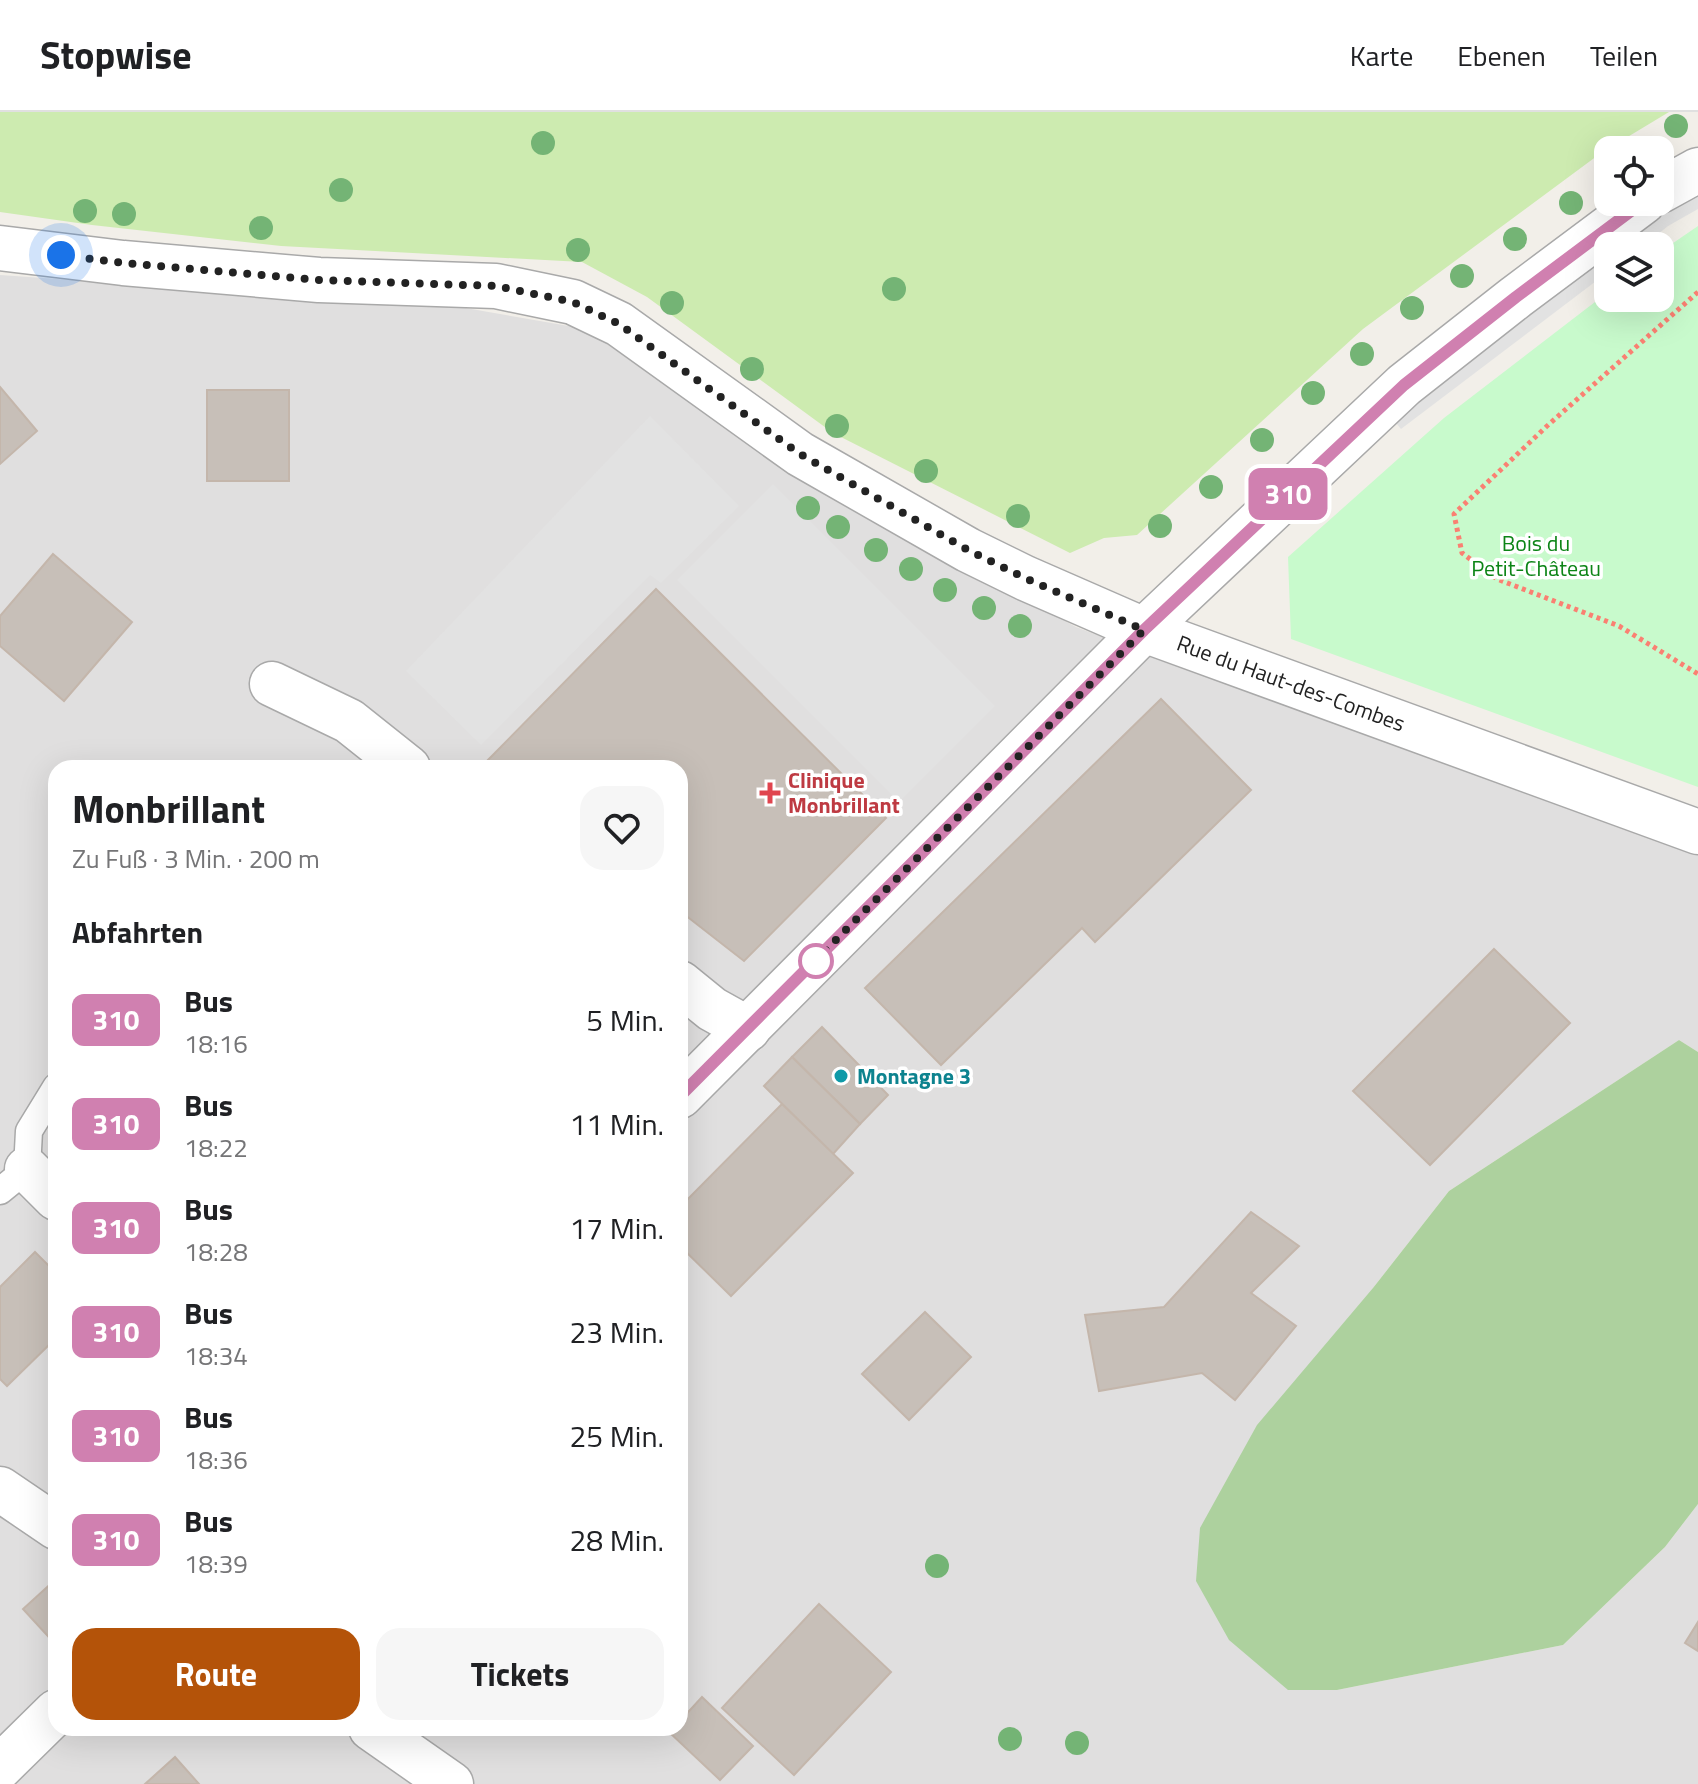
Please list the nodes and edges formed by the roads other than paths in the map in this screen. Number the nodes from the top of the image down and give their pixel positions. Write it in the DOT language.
graph roads {
  1 [pos="1698,170"];
  2 [pos="1674,183"];
  3 [pos="1624,216"];
  4 [pos="0,248"];
  5 [pos="1144,630"];
  6 [pos="272,684"];
  7 [pos="398,760"];
  8 [pos="1698,832"];
  9 [pos="688,990"];
  10 [pos="748,1029"];
  11 [pos="688,1088"];
  12 [pos="48,1100"];
  13 [pos="28,1186"];
  14 [pos="0,1489"];
  15 [pos="48,1522"];
  16 [pos="48,1720"];
  17 [pos="382,1736"];
  18 [pos="0,1767"];
  19 [pos="451,1784"];
  1 -- 2 [label="street"];
  3 -- 5 [label="street"];
  4 -- 5 [label="street, Rue du Haut-des-Combes"];
  5 -- 8 [label="street, Rue du Haut-des-Combes"];
  5 -- 10 [label="street"];
  6 -- 7 [label="street"];
  9 -- 10 [label="street"];
  10 -- 11 [label="street"];
  12 -- 13 [label="lane"];
  14 -- 15 [label="street"];
  16 -- 18 [label="street"];
  17 -- 19 [label="street"];
}
